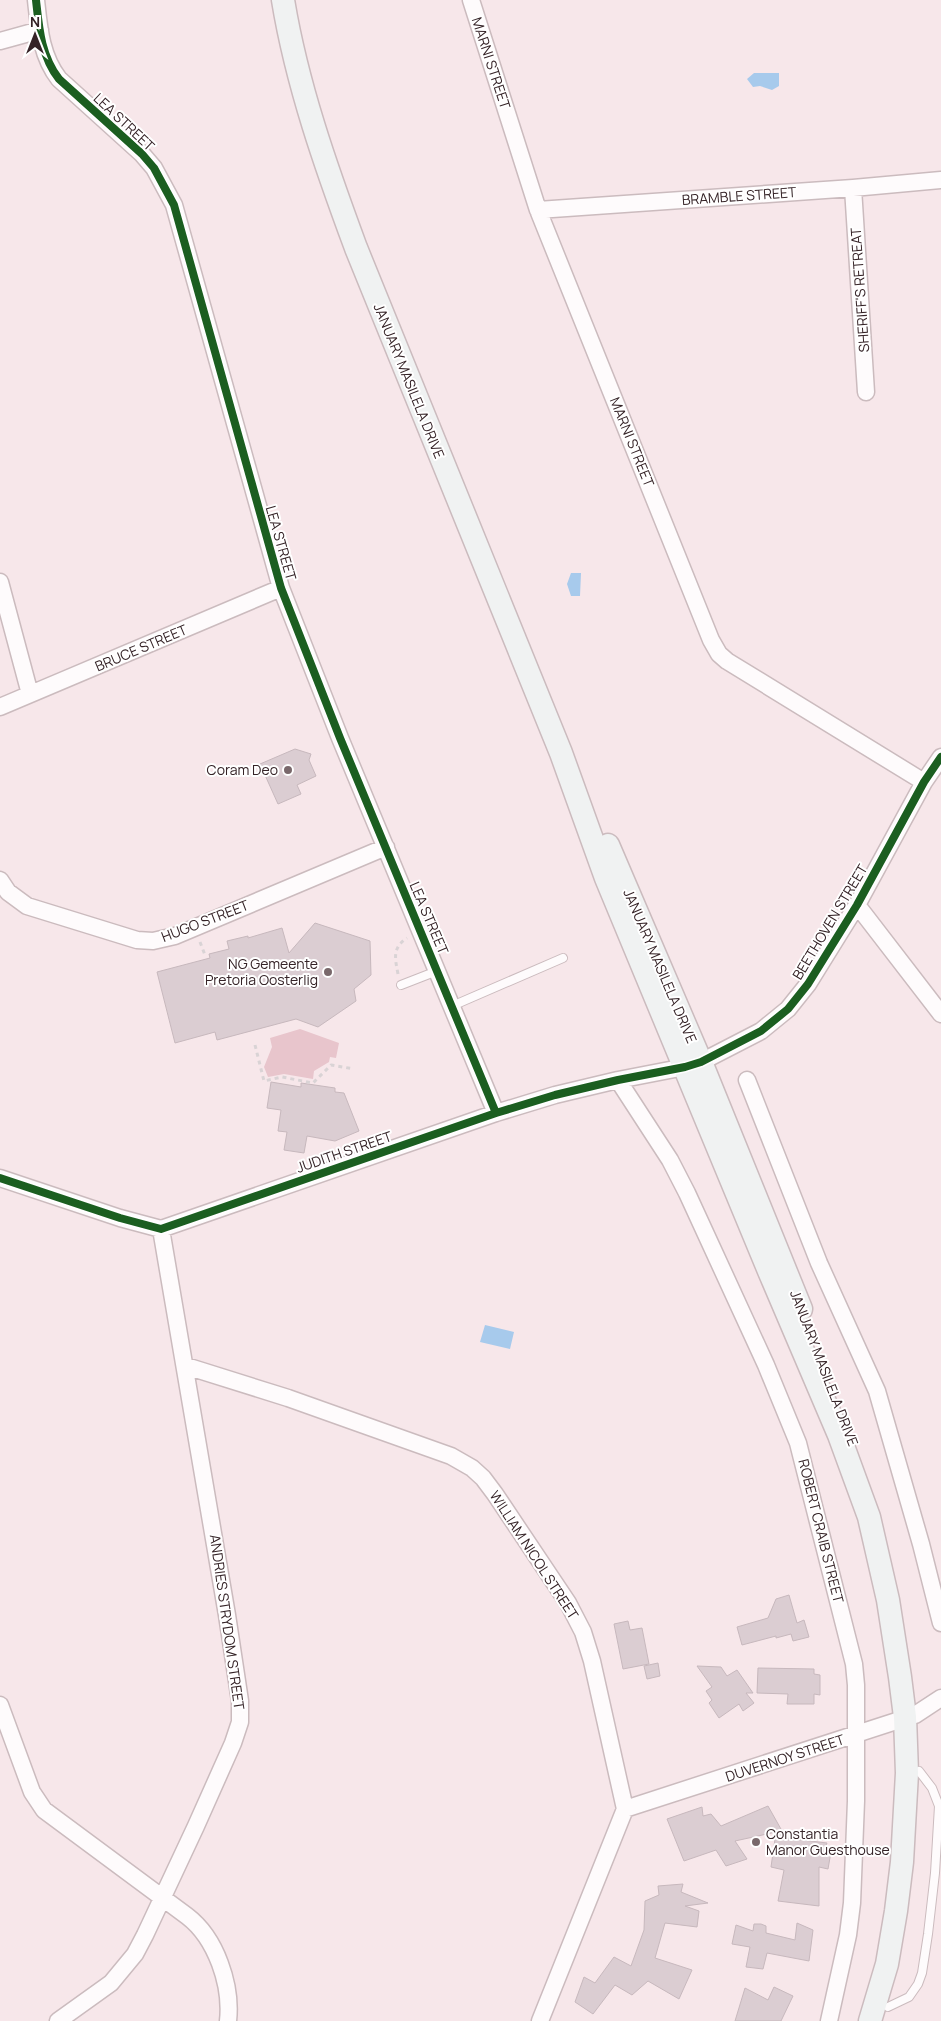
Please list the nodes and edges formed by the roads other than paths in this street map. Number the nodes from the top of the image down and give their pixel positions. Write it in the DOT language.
graph roads {
  1 [pos="36,0"];
  2 [pos="282,0"];
  3 [pos="471,0"];
  4 [pos="40,30"];
  5 [pos="0,41"];
  6 [pos="941,180"];
  7 [pos="853,188"];
  8 [pos="538,210"];
  9 [pos="866,392"];
  10 [pos="0,582"];
  11 [pos="281,588"];
  12 [pos="30,694"];
  13 [pos="0,707"];
  14 [pos="941,757"];
  15 [pos="924,782"];
  16 [pos="386,847"];
  17 [pos="0,880"];
  18 [pos="857,905"];
  19 [pos="564,958"];
  20 [pos="437,971"];
  21 [pos="401,985"];
  22 [pos="452,1006"];
  23 [pos="941,1014"];
  24 [pos="693,1064"];
  25 [pos="618,1080"];
  26 [pos="747,1080"];
  27 [pos="496,1112"];
  28 [pos="0,1178"];
  29 [pos="160,1229"];
  30 [pos="186,1366"];
  31 [pos="941,1623"];
  32 [pos="941,1698"];
  33 [pos="0,1705"];
  34 [pos="910,1716"];
  35 [pos="856,1734"];
  36 [pos="919,1771"];
  37 [pos="625,1809"];
  38 [pos="938,1874"];
  39 [pos="162,1898"];
  40 [pos="886,2014"];
  41 [pos="58,2021"];
  42 [pos="228,2021"];
  43 [pos="540,2021"];
  44 [pos="829,2021"];
  45 [pos="870,2021"];
  1 -- 4 [label="street, LEA STREET"];
  2 -- 24 [label="main road, JANUARY MASILELA DRIVE"];
  3 -- 8 [label="street, MARNI STREET"];
  4 -- 5 [label="street"];
  4 -- 11 [label="street, LEA STREET"];
  6 -- 7 [label="street, BRAMBLE STREET"];
  7 -- 8 [label="street, BRAMBLE STREET"];
  7 -- 9 [label="street, SHERIFF'S RETREAT"];
  8 -- 15 [label="street, MARNI STREET"];
  10 -- 12 [label="street"];
  11 -- 12 [label="street, BRUCE STREET"];
  11 -- 16 [label="street, LEA STREET"];
  12 -- 13 [label="street, BRUCE STREET"];
  14 -- 15 [label="street, BEETHOVEN STREET"];
  15 -- 18 [label="street, BEETHOVEN STREET"];
  16 -- 17 [label="street, HUGO STREET"];
  16 -- 20 [label="street, LEA STREET"];
  18 -- 23 [label="street"];
  18 -- 24 [label="street, BEETHOVEN STREET"];
  19 -- 22 [label="lane"];
  20 -- 21 [label="lane"];
  20 -- 22 [label="street, LEA STREET"];
  22 -- 27 [label="street, LEA STREET"];
  24 -- 25 [label="street, JUDITH STREET"];
  24 -- 34 [label="main road, JANUARY MASILELA DRIVE"];
  25 -- 27 [label="street, JUDITH STREET"];
  25 -- 35 [label="street, ROBERT CRAIB STREET"];
  26 -- 31 [label="street"];
  27 -- 29 [label="street, JUDITH STREET"];
  28 -- 29 [label="street"];
  29 -- 30 [label="street, ANDRIES STRYDOM STREET"];
  30 -- 37 [label="street, WILLIAM NICOL STREET"];
  30 -- 39 [label="street, ANDRIES STRYDOM STREET"];
  32 -- 34 [label="street, DUVERNOY STREET"];
  33 -- 39 [label="street"];
  34 -- 35 [label="street, DUVERNOY STREET"];
  34 -- 36 [label="main road, JANUARY MASILELA DRIVE"];
  34 -- 45 [label="main road, JANUARY MASILELA DRIVE"];
  35 -- 37 [label="street, DUVERNOY STREET"];
  35 -- 44 [label="street, ROBERT CRAIB STREET"];
  36 -- 38 [label="lane"];
  36 -- 40 [label="main road, JANUARY MASILELA DRIVE"];
  37 -- 43 [label="street"];
  38 -- 40 [label="lane"];
  39 -- 41 [label="street, ANDRIES STRYDOM STREET"];
  39 -- 42 [label="street"];
}
